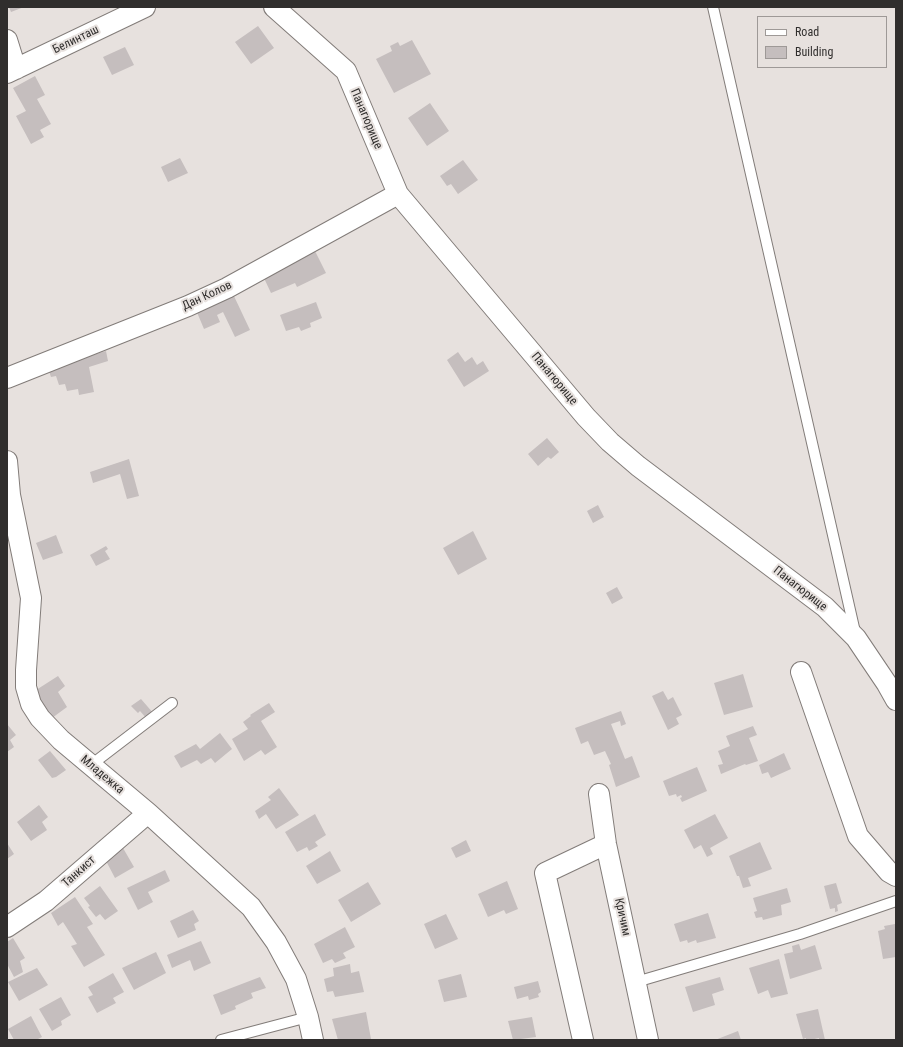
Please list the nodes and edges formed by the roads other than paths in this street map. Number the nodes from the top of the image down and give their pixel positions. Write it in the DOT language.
graph roads {
  1 [pos="145,7"];
  2 [pos="274,7"];
  3 [pos="713,7"];
  4 [pos="7,40"];
  5 [pos="11,71"];
  6 [pos="398,194"];
  7 [pos="7,378"];
  8 [pos="7,461"];
  9 [pos="16,565"];
  10 [pos="856,638"];
  11 [pos="800,672"];
  12 [pos="896,700"];
  13 [pos="172,703"];
  14 [pos="91,765"];
  15 [pos="599,794"];
  16 [pos="148,813"];
  17 [pos="606,844"];
  18 [pos="896,876"];
  19 [pos="896,901"];
  20 [pos="7,926"];
  21 [pos="636,982"];
  22 [pos="308,1017"];
  23 [pos="222,1040"];
  24 [pos="313,1040"];
  25 [pos="583,1040"];
  26 [pos="648,1040"];
  1 -- 5 [label="street, Белинташ"];
  2 -- 6 [label="street, Панагюрище"];
  3 -- 10 [label="lane"];
  4 -- 5 [label="street"];
  6 -- 7 [label="street, Дан Колов"];
  6 -- 10 [label="street, Панагюрище"];
  8 -- 9 [label="street, Младежка"];
  9 -- 14 [label="street, Младежка"];
  10 -- 12 [label="street, Панагюрище"];
  11 -- 18 [label="street"];
  13 -- 14 [label="lane"];
  14 -- 16 [label="street, Младежка"];
  15 -- 17 [label="street, Кричим"];
  16 -- 20 [label="street, Танкист"];
  16 -- 22 [label="street, Младежка"];
  17 -- 21 [label="street, Кричим"];
  17 -- 25 [label="street"];
  19 -- 21 [label="lane"];
  21 -- 26 [label="street, Кричим"];
  22 -- 23 [label="lane"];
  22 -- 24 [label="street, Младежка"];
}
